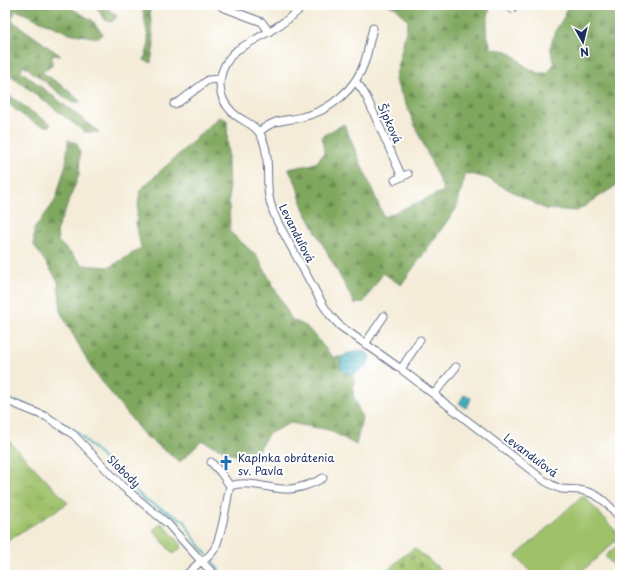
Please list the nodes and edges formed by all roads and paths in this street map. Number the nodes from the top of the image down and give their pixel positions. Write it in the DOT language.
graph roads {
  1 [pos="304,5"];
  2 [pos="222,7"];
  3 [pos="373,28"];
  4 [pos="269,32"];
  5 [pos="220,79"];
  6 [pos="354,81"];
  7 [pos="174,104"];
  8 [pos="259,132"];
  9 [pos="402,177"];
  10 [pos="384,316"];
  11 [pos="420,340"];
  12 [pos="365,344"];
  13 [pos="456,367"];
  14 [pos="401,368"];
  15 [pos="434,394"];
  16 [pos="5,400"];
  17 [pos="210,462"];
  18 [pos="323,478"];
  19 [pos="230,486"];
  20 [pos="620,518"];
  21 [pos="205,559"];
  22 [pos="186,575"];
  23 [pos="215,575"];
  1 -- 4 [label="street"];
  2 -- 4 [label="street"];
  3 -- 6 [label="street"];
  4 -- 5 [label="street"];
  5 -- 7 [label="street"];
  5 -- 8 [label="street"];
  6 -- 8 [label="street"];
  6 -- 9 [label="street, Šípková"];
  8 -- 12 [label="street, Levanduľová"];
  10 -- 12 [label="street"];
  11 -- 14 [label="street"];
  12 -- 14 [label="street, Levanduľová"];
  13 -- 15 [label="street"];
  14 -- 15 [label="street, Levanduľová"];
  15 -- 20 [label="street, Levanduľová"];
  16 -- 21 [label="street, Slobody"];
  17 -- 19 [label="street"];
  18 -- 19 [label="street"];
  19 -- 21 [label="street"];
  21 -- 22 [label="street"];
  21 -- 23 [label="street, Slobody"];
}
